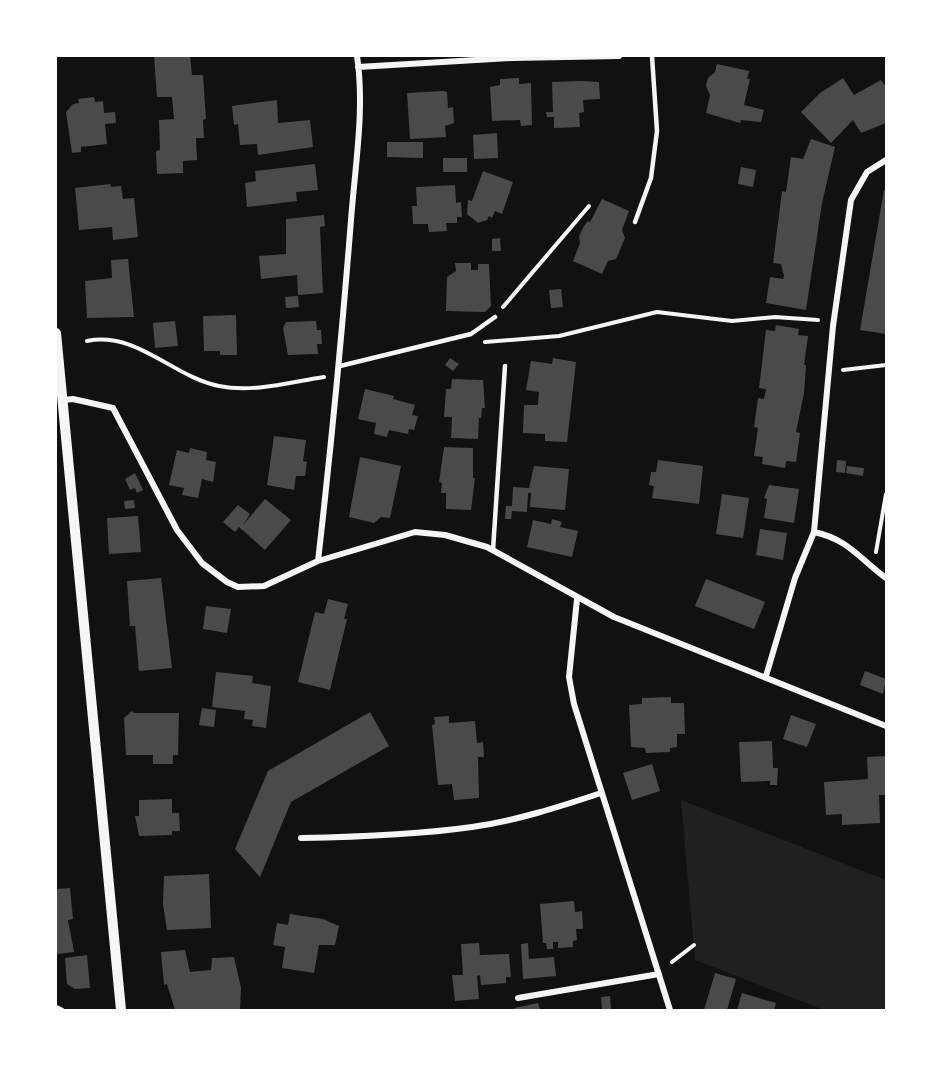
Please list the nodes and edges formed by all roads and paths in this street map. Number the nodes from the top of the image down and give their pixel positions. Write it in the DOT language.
graph roads {
  1 [pos="357,56"];
  2 [pos="619,56"];
  3 [pos="652,56"];
  4 [pos="358,67"];
  5 [pos="886,160"];
  6 [pos="589,206"];
  7 [pos="635,222"];
  8 [pos="495,317"];
  9 [pos="834,321"];
  10 [pos="56,333"];
  11 [pos="87,341"];
  12 [pos="480,343"];
  13 [pos="886,365"];
  14 [pos="340,366"];
  15 [pos="505,366"];
  16 [pos="831,371"];
  17 [pos="339,374"];
  18 [pos="63,400"];
  19 [pos="886,494"];
  20 [pos="814,532"];
  21 [pos="493,550"];
  22 [pos="318,561"];
  23 [pos="871,564"];
  24 [pos="886,578"];
  25 [pos="577,599"];
  26 [pos="766,676"];
  27 [pos="886,726"];
  28 [pos="601,793"];
  29 [pos="301,838"];
  30 [pos="694,945"];
  31 [pos="672,963"];
  32 [pos="659,974"];
  33 [pos="518,998"];
  34 [pos="56,1007"];
  35 [pos="62,1011"];
  36 [pos="121,1011"];
  37 [pos="670,1011"];
  1 -- 4 [label="street"];
  2 -- 4 [label="street"];
  3 -- 7 [label="lane"];
  4 -- 14 [label="street"];
  5 -- 9 [label="street"];
  6 -- 8 [label="path"];
  8 -- 14 [label="lane"];
  9 -- 12 [label="path"];
  9 -- 16 [label="street"];
  10 -- 18 [label="street"];
  11 -- 17 [label="path"];
  13 -- 16 [label="path"];
  14 -- 17 [label="street"];
  15 -- 21 [label="lane"];
  16 -- 20 [label="street"];
  17 -- 22 [label="street"];
  18 -- 22 [label="street"];
  18 -- 36 [label="street"];
  19 -- 23 [label="path"];
  20 -- 23 [label="street"];
  20 -- 26 [label="street"];
  21 -- 22 [label="street"];
  21 -- 25 [label="street"];
  23 -- 24 [label="street"];
  25 -- 26 [label="street"];
  25 -- 28 [label="street"];
  26 -- 27 [label="street"];
  28 -- 29 [label="street"];
  28 -- 32 [label="street"];
  30 -- 31 [label="path"];
  32 -- 33 [label="street"];
  32 -- 37 [label="street"];
  34 -- 35 [label="lane"];
}
